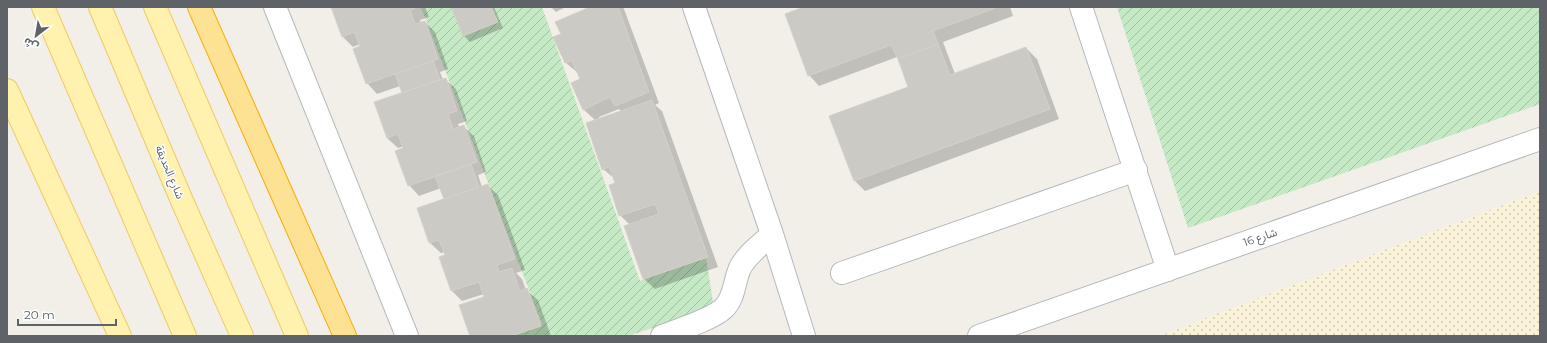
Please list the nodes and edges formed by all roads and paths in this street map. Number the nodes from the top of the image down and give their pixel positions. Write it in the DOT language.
graph roads {
  1 [pos="43,7"];
  2 [pos="100,7"];
  3 [pos="155,7"];
  4 [pos="199,7"];
  5 [pos="275,7"];
  6 [pos="694,7"];
  7 [pos="1082,7"];
  8 [pos="7,90"];
  9 [pos="1540,139"];
  10 [pos="1136,170"];
  11 [pos="772,234"];
  12 [pos="1168,270"];
  13 [pos="842,273"];
  14 [pos="120,336"];
  15 [pos="185,336"];
  16 [pos="242,336"];
  17 [pos="297,336"];
  18 [pos="345,336"];
  19 [pos="407,336"];
  20 [pos="662,336"];
  21 [pos="804,336"];
  22 [pos="979,336"];
  1 -- 15 [label="main road"];
  2 -- 16 [label="main road, شارع الحديقة"];
  3 -- 17 [label="main road"];
  4 -- 18 [label="highway"];
  5 -- 19 [label="street"];
  6 -- 11 [label="street"];
  7 -- 10 [label="street"];
  8 -- 14 [label="main road"];
  9 -- 12 [label="street, شارع 16"];
  10 -- 12 [label="street"];
  10 -- 13 [label="street"];
  11 -- 20 [label="street"];
  11 -- 21 [label="street"];
  12 -- 22 [label="street, شارع 16"];
}
